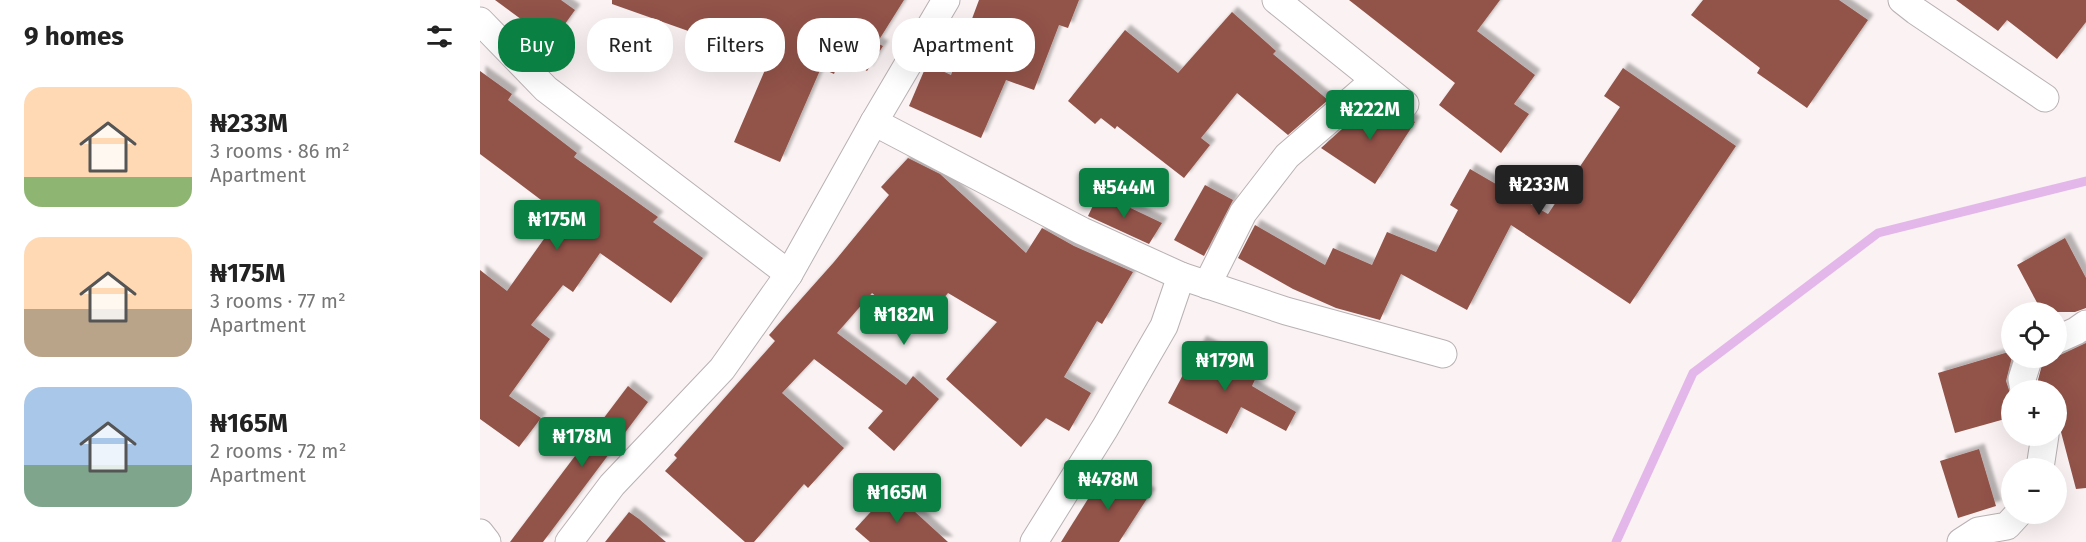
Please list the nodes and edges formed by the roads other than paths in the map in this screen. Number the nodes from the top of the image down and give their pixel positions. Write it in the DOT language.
graph roads {
  1 [pos="946,0"];
  2 [pos="1276,0"];
  3 [pos="1902,0"];
  4 [pos="480,21"];
  5 [pos="1375,80"];
  6 [pos="2045,98"];
  7 [pos="1405,104"];
  8 [pos="874,122"];
  9 [pos="789,273"];
  10 [pos="1180,276"];
  11 [pos="1207,285"];
  12 [pos="2086,324"];
  13 [pos="2067,336"];
  14 [pos="1443,354"];
  15 [pos="2009,524"];
  16 [pos="480,533"];
  17 [pos="487,542"];
  18 [pos="569,542"];
  19 [pos="1034,542"];
  20 [pos="1961,542"];
  1 -- 8 [label="street"];
  2 -- 5 [label="street"];
  3 -- 6 [label="street"];
  4 -- 9 [label="street"];
  5 -- 7 [label="street"];
  5 -- 11 [label="street"];
  8 -- 9 [label="street"];
  8 -- 10 [label="street"];
  9 -- 18 [label="street"];
  10 -- 11 [label="street"];
  10 -- 19 [label="street"];
  11 -- 14 [label="street"];
  12 -- 13 [label="street"];
  15 -- 20 [label="street"];
  16 -- 17 [label="street"];
}
